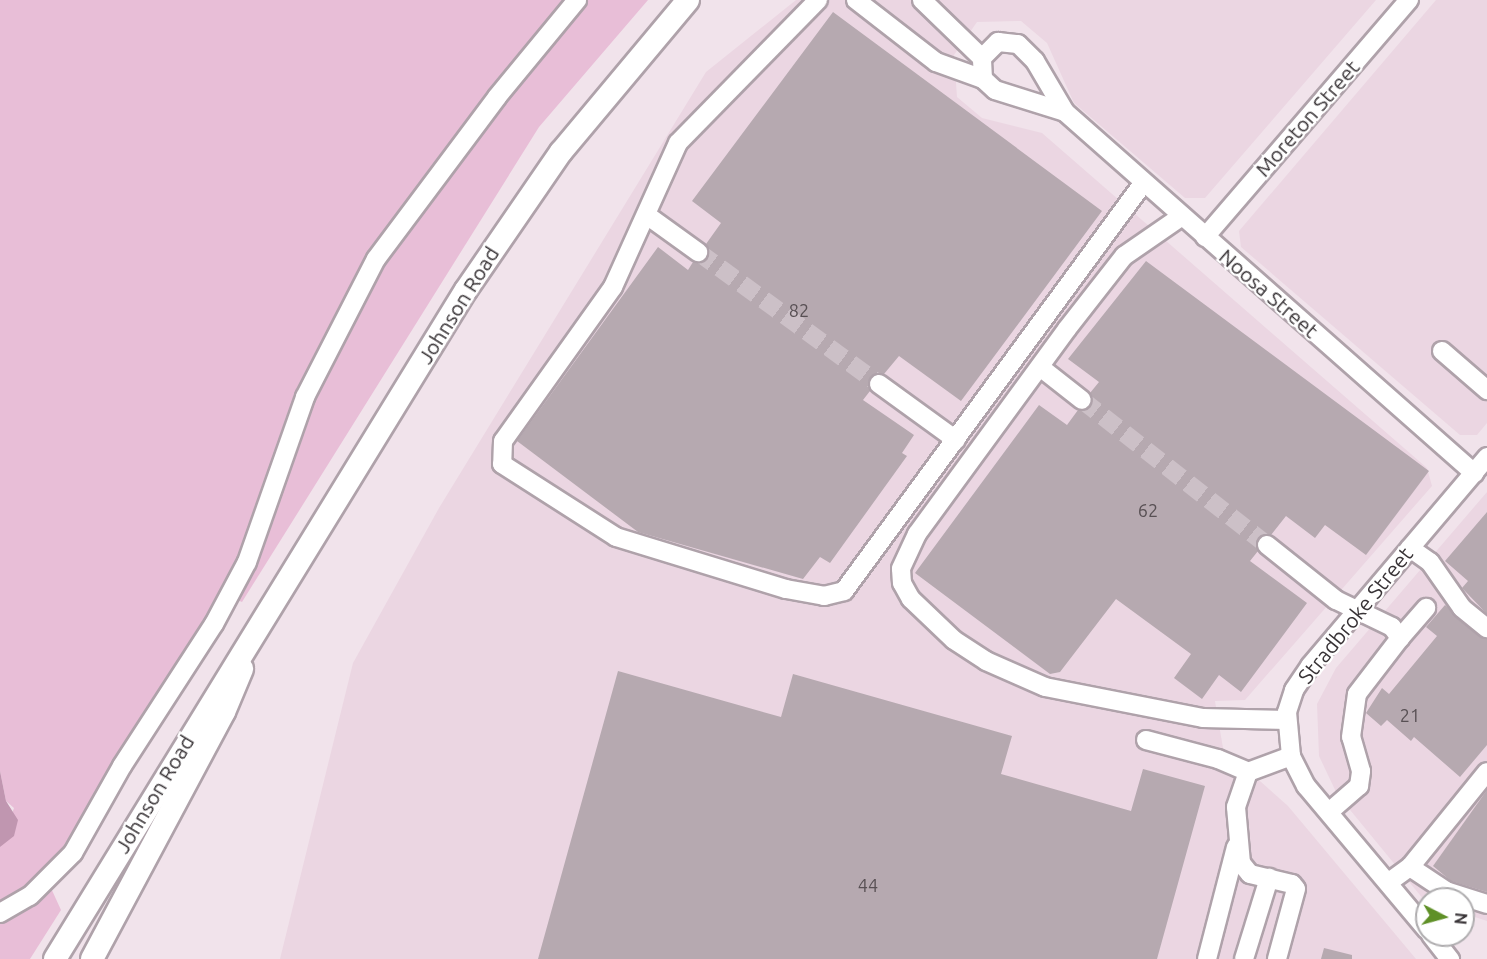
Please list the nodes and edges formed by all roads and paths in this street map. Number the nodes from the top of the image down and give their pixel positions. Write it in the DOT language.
graph roads {
  1 [pos="577,0"];
  2 [pos="688,0"];
  3 [pos="818,0"];
  4 [pos="856,0"];
  5 [pos="922,0"];
  6 [pos="1409,0"];
  7 [pos="982,58"];
  8 [pos="983,79"];
  9 [pos="1065,112"];
  10 [pos="1144,182"];
  11 [pos="648,216"];
  12 [pos="1182,216"];
  13 [pos="1205,237"];
  14 [pos="698,252"];
  15 [pos="1442,351"];
  16 [pos="1040,367"];
  17 [pos="879,384"];
  18 [pos="1487,390"];
  19 [pos="1082,400"];
  20 [pos="956,440"];
  21 [pos="1487,457"];
  22 [pos="1474,473"];
  23 [pos="1267,545"];
  24 [pos="1410,548"];
  25 [pos="1426,608"];
  26 [pos="1356,612"];
  27 [pos="1487,628"];
  28 [pos="258,632"];
  29 [pos="1400,638"];
  30 [pos="1287,720"];
  31 [pos="1146,740"];
  32 [pos="1291,756"];
  33 [pos="1248,772"];
  34 [pos="1487,772"];
  35 [pos="180,798"];
  36 [pos="1329,812"];
  37 [pos="1238,839"];
  38 [pos="1410,867"];
  39 [pos="1269,878"];
  40 [pos="1389,882"];
  41 [pos="1487,903"];
  42 [pos="0,913"];
  43 [pos="1415,915"];
  44 [pos="1440,947"];
  45 [pos="55,959"];
  46 [pos="92,959"];
  47 [pos="111,959"];
  48 [pos="1207,959"];
  49 [pos="1244,959"];
  50 [pos="1278,959"];
  51 [pos="1450,959"];
  1 -- 42 [label="street"];
  2 -- 28 [label="main road, Johnson Road"];
  3 -- 11 [label="street"];
  4 -- 8 [label="street, Noosa Street"];
  5 -- 7 [label="street"];
  6 -- 13 [label="street, Moreton Street"];
  7 -- 8 [label="street"];
  7 -- 9 [label="street, Noosa Street"];
  8 -- 9 [label="street, Noosa Street"];
  9 -- 10 [label="street, Noosa Street"];
  10 -- 12 [label="street, Noosa Street"];
  10 -- 20 [label="street"];
  11 -- 14 [label="street"];
  11 -- 20 [label="street"];
  12 -- 13 [label="street, Noosa Street"];
  12 -- 16 [label="street"];
  13 -- 22 [label="street, Noosa Street"];
  15 -- 18 [label="street"];
  16 -- 19 [label="street"];
  16 -- 30 [label="street"];
  17 -- 20 [label="street"];
  21 -- 22 [label="street, Stradbroke Street"];
  22 -- 24 [label="street, Stradbroke Street"];
  23 -- 26 [label="street"];
  24 -- 26 [label="street, Stradbroke Street"];
  24 -- 27 [label="street"];
  25 -- 29 [label="street"];
  26 -- 29 [label="street"];
  26 -- 30 [label="street, Stradbroke Street"];
  28 -- 35 [label="main road, Johnson Road"];
  28 -- 45 [label="main road, Johnson Road"];
  29 -- 36 [label="street"];
  30 -- 32 [label="street, Stradbroke Street"];
  31 -- 33 [label="street"];
  32 -- 33 [label="street"];
  32 -- 36 [label="street, Stradbroke Street"];
  33 -- 37 [label="street"];
  34 -- 38 [label="street"];
  35 -- 46 [label="main road, Johnson Road"];
  35 -- 47 [label="main road, Johnson Road"];
  36 -- 40 [label="street, Stradbroke Street"];
  37 -- 39 [label="street"];
  37 -- 48 [label="street"];
  38 -- 40 [label="street"];
  38 -- 41 [label="street"];
  39 -- 49 [label="street"];
  39 -- 50 [label="street"];
  40 -- 43 [label="street, Stradbroke Street"];
  44 -- 51 [label="street"];
}
